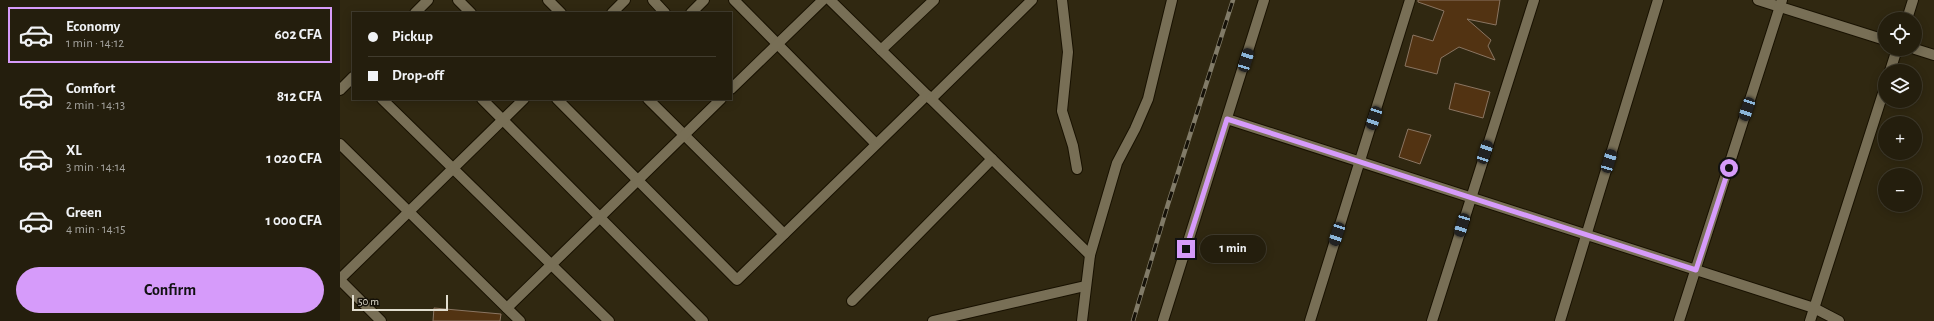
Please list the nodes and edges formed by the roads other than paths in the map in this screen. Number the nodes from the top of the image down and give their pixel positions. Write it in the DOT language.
graph roads {
  1 [pos="428,0"];
  2 [pos="458,0"];
  3 [pos="548,0"];
  4 [pos="625,0"];
  5 [pos="653,0"];
  6 [pos="704,0"];
  7 [pos="734,0"];
  8 [pos="822,0"];
  9 [pos="830,0"];
  10 [pos="934,0"];
  11 [pos="1032,0"];
  12 [pos="1062,0"];
  13 [pos="1172,0"];
  14 [pos="1264,0"];
  15 [pos="1410,0"];
  16 [pos="1534,0"];
  17 [pos="1658,0"];
  18 [pos="1758,0"];
  19 [pos="1913,0"];
  20 [pos="1781,4"];
  21 [pos="416,12"];
  22 [pos="470,12"];
  23 [pos="560,12"];
  24 [pos="613,12"];
  25 [pos="664,12"];
  26 [pos="692,12"];
  27 [pos="1909,12"];
  28 [pos="1878,38"];
  29 [pos="777,44"];
  30 [pos="881,50"];
  31 [pos="1922,51"];
  32 [pos="1934,55"];
  33 [pos="352,78"];
  34 [pos="732,89"];
  35 [pos="340,90"];
  36 [pos="929,97"];
  37 [pos="383,100"];
  38 [pos="483,100"];
  39 [pos="523,100"];
  40 [pos="558,100"];
  41 [pos="649,100"];
  42 [pos="720,100"];
  43 [pos="1879,108"];
  44 [pos="1227,119"];
  45 [pos="503,120"];
  46 [pos="684,135"];
  47 [pos="340,144"];
  48 [pos="876,144"];
  49 [pos="992,159"];
  50 [pos="1360,162"];
  51 [pos="453,168"];
  52 [pos="1077,169"];
  53 [pos="638,180"];
  54 [pos="1471,197"];
  55 [pos="409,212"];
  56 [pos="600,218"];
  57 [pos="784,234"];
  58 [pos="1586,235"];
  59 [pos="1090,255"];
  60 [pos="552,265"];
  61 [pos="1696,270"];
  62 [pos="340,280"];
  63 [pos="1085,286"];
  64 [pos="852,301"];
  65 [pos="507,308"];
  66 [pos="1814,308"];
  67 [pos="380,321"];
  68 [pos="520,321"];
  69 [pos="609,321"];
  70 [pos="703,321"];
  71 [pos="933,321"];
  72 [pos="1082,321"];
  73 [pos="1163,321"];
  74 [pos="1310,321"];
  75 [pos="1432,321"];
  76 [pos="1560,321"];
  77 [pos="1680,321"];
  78 [pos="1810,321"];
  79 [pos="1839,321"];
  1 -- 21 [label="street"];
  2 -- 22 [label="street"];
  3 -- 23 [label="street"];
  4 -- 24 [label="street"];
  5 -- 25 [label="street"];
  6 -- 26 [label="street"];
  7 -- 29 [label="street"];
  8 -- 29 [label="street"];
  9 -- 30 [label="street"];
  10 -- 30 [label="street"];
  11 -- 36 [label="street"];
  12 -- 52 [label="street"];
  13 -- 59 [label="street"];
  14 -- 44 [label="street"];
  15 -- 50 [label="street"];
  16 -- 54 [label="street"];
  17 -- 58 [label="street"];
  18 -- 20 [label="street"];
  19 -- 27 [label="street"];
  20 -- 28 [label="street"];
  20 -- 61 [label="street"];
  29 -- 34 [label="street"];
  29 -- 48 [label="street"];
  30 -- 36 [label="street"];
  31 -- 32 [label="street"];
  33 -- 35 [label="street"];
  36 -- 48 [label="street"];
  36 -- 49 [label="street"];
  37 -- 51 [label="street"];
  38 -- 45 [label="street"];
  39 -- 45 [label="street"];
  40 -- 53 [label="street"];
  41 -- 46 [label="street"];
  42 -- 46 [label="street"];
  43 -- 66 [label="street"];
  44 -- 50 [label="street"];
  44 -- 73 [label="street"];
  45 -- 51 [label="street"];
  45 -- 56 [label="street"];
  46 -- 53 [label="street"];
  46 -- 57 [label="street"];
  47 -- 55 [label="street"];
  48 -- 57 [label="street"];
  49 -- 59 [label="street"];
  49 -- 64 [label="street"];
  50 -- 54 [label="street"];
  50 -- 74 [label="street"];
  51 -- 55 [label="street"];
  51 -- 60 [label="street"];
  53 -- 56 [label="street"];
  53 -- 57 [label="street"];
  54 -- 58 [label="street"];
  54 -- 75 [label="street"];
  55 -- 62 [label="street"];
  55 -- 65 [label="street"];
  56 -- 60 [label="street"];
  56 -- 70 [label="street"];
  58 -- 61 [label="street"];
  58 -- 76 [label="street"];
  59 -- 63 [label="street"];
  60 -- 65 [label="street"];
  60 -- 69 [label="street"];
  61 -- 66 [label="street"];
  61 -- 77 [label="street"];
  62 -- 67 [label="street"];
  63 -- 71 [label="street"];
  63 -- 72 [label="street"];
  65 -- 68 [label="street"];
  66 -- 78 [label="street"];
  66 -- 79 [label="street"];
}
